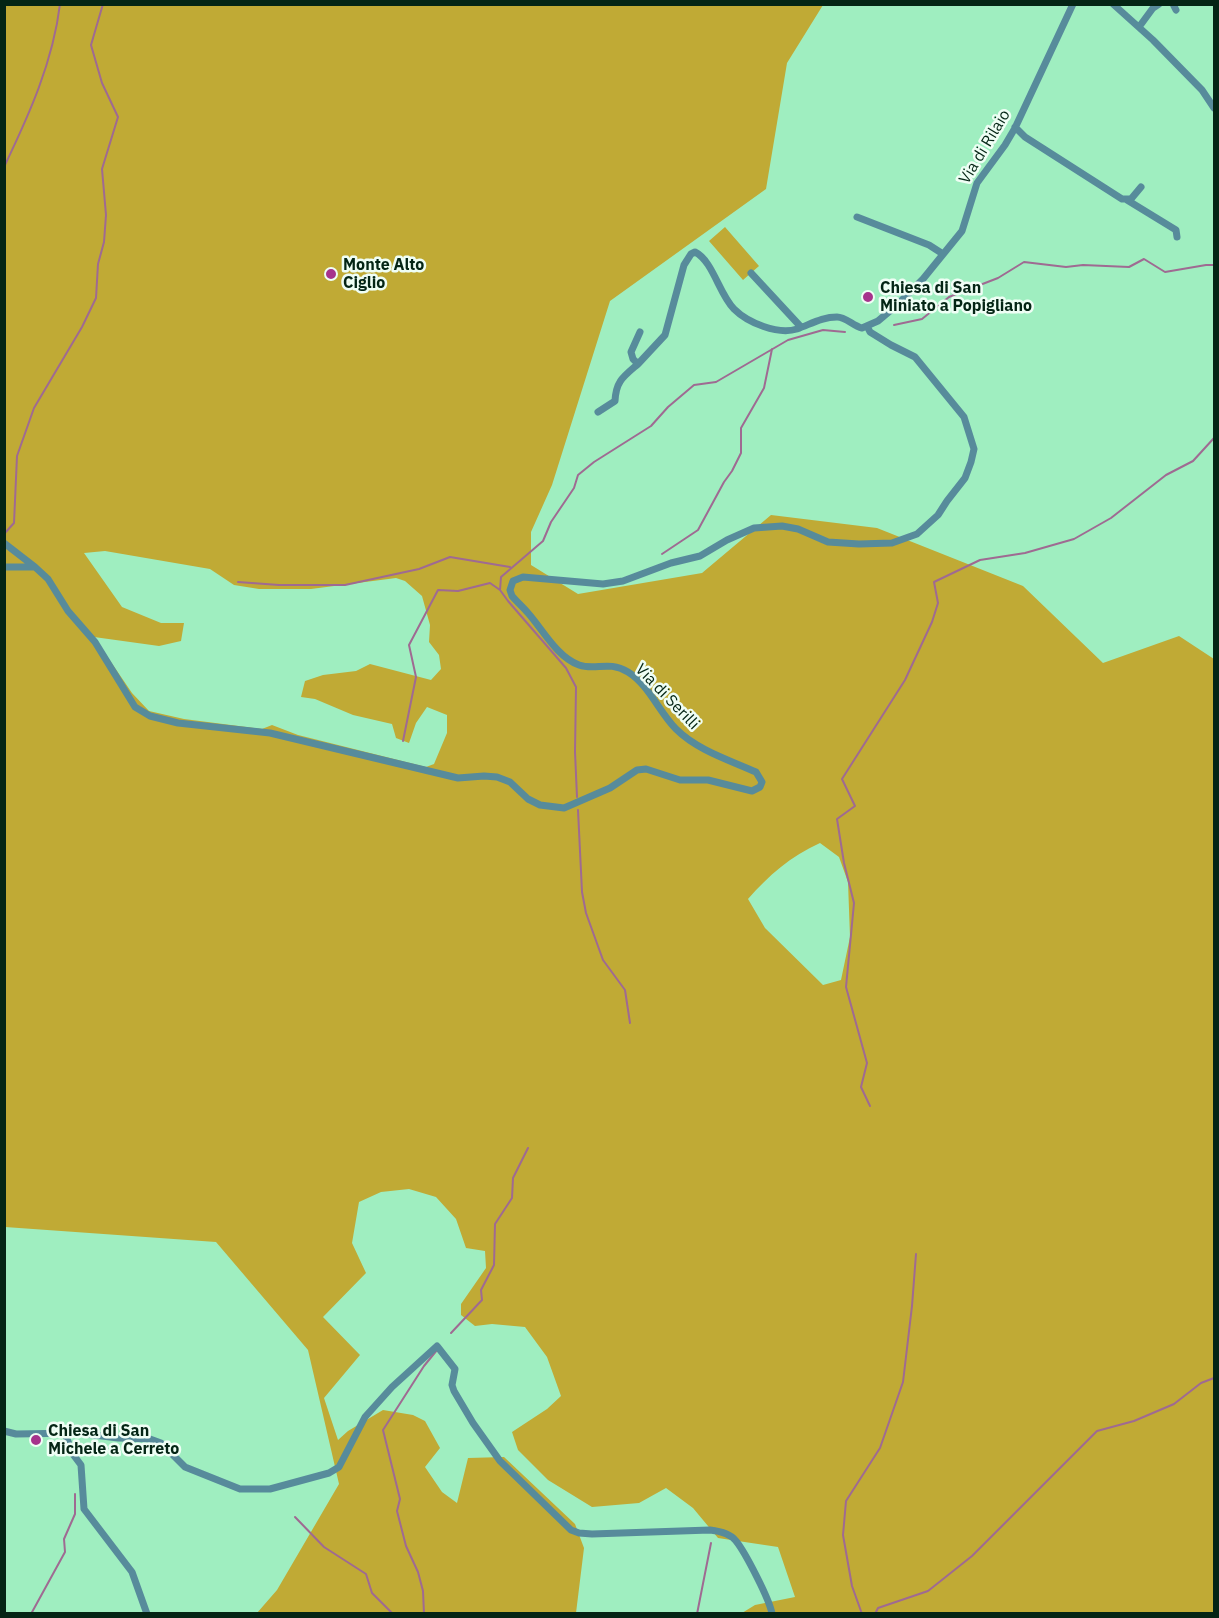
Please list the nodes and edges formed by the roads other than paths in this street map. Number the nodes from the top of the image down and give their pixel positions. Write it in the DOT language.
graph roads {
  1 [pos="1072,4"];
  2 [pos="1113,4"];
  3 [pos="1159,4"];
  4 [pos="1139,27"];
  5 [pos="1215,108"];
  6 [pos="1015,127"];
  7 [pos="1141,187"];
  8 [pos="1127,200"];
  9 [pos="857,217"];
  10 [pos="1178,237"];
  11 [pos="943,254"];
  12 [pos="751,273"];
  13 [pos="867,326"];
  14 [pos="801,327"];
  15 [pos="640,332"];
  16 [pos="638,364"];
  17 [pos="598,412"];
  18 [pos="4,543"];
  19 [pos="4,567"];
  20 [pos="34,567"];
  21 [pos="4,1431"];
  22 [pos="65,1433"];
  23 [pos="147,1614"];
  24 [pos="772,1614"];
  1 -- 6 [label="street, Via di Rilaio"];
  2 -- 4 [label="street"];
  3 -- 4 [label="street"];
  4 -- 5 [label="street"];
  6 -- 8 [label="street"];
  6 -- 11 [label="street, Via di Rilaio"];
  7 -- 8 [label="street"];
  8 -- 10 [label="street"];
  9 -- 11 [label="street"];
  11 -- 13 [label="street, Via di Rilaio"];
  12 -- 14 [label="street"];
  13 -- 14 [label="street"];
  13 -- 20 [label="street, Via di Serilli"];
  14 -- 16 [label="street"];
  15 -- 16 [label="street"];
  16 -- 17 [label="street"];
  18 -- 20 [label="street"];
  19 -- 20 [label="street"];
  21 -- 22 [label="street"];
  22 -- 23 [label="street"];
  22 -- 24 [label="street"];
}
